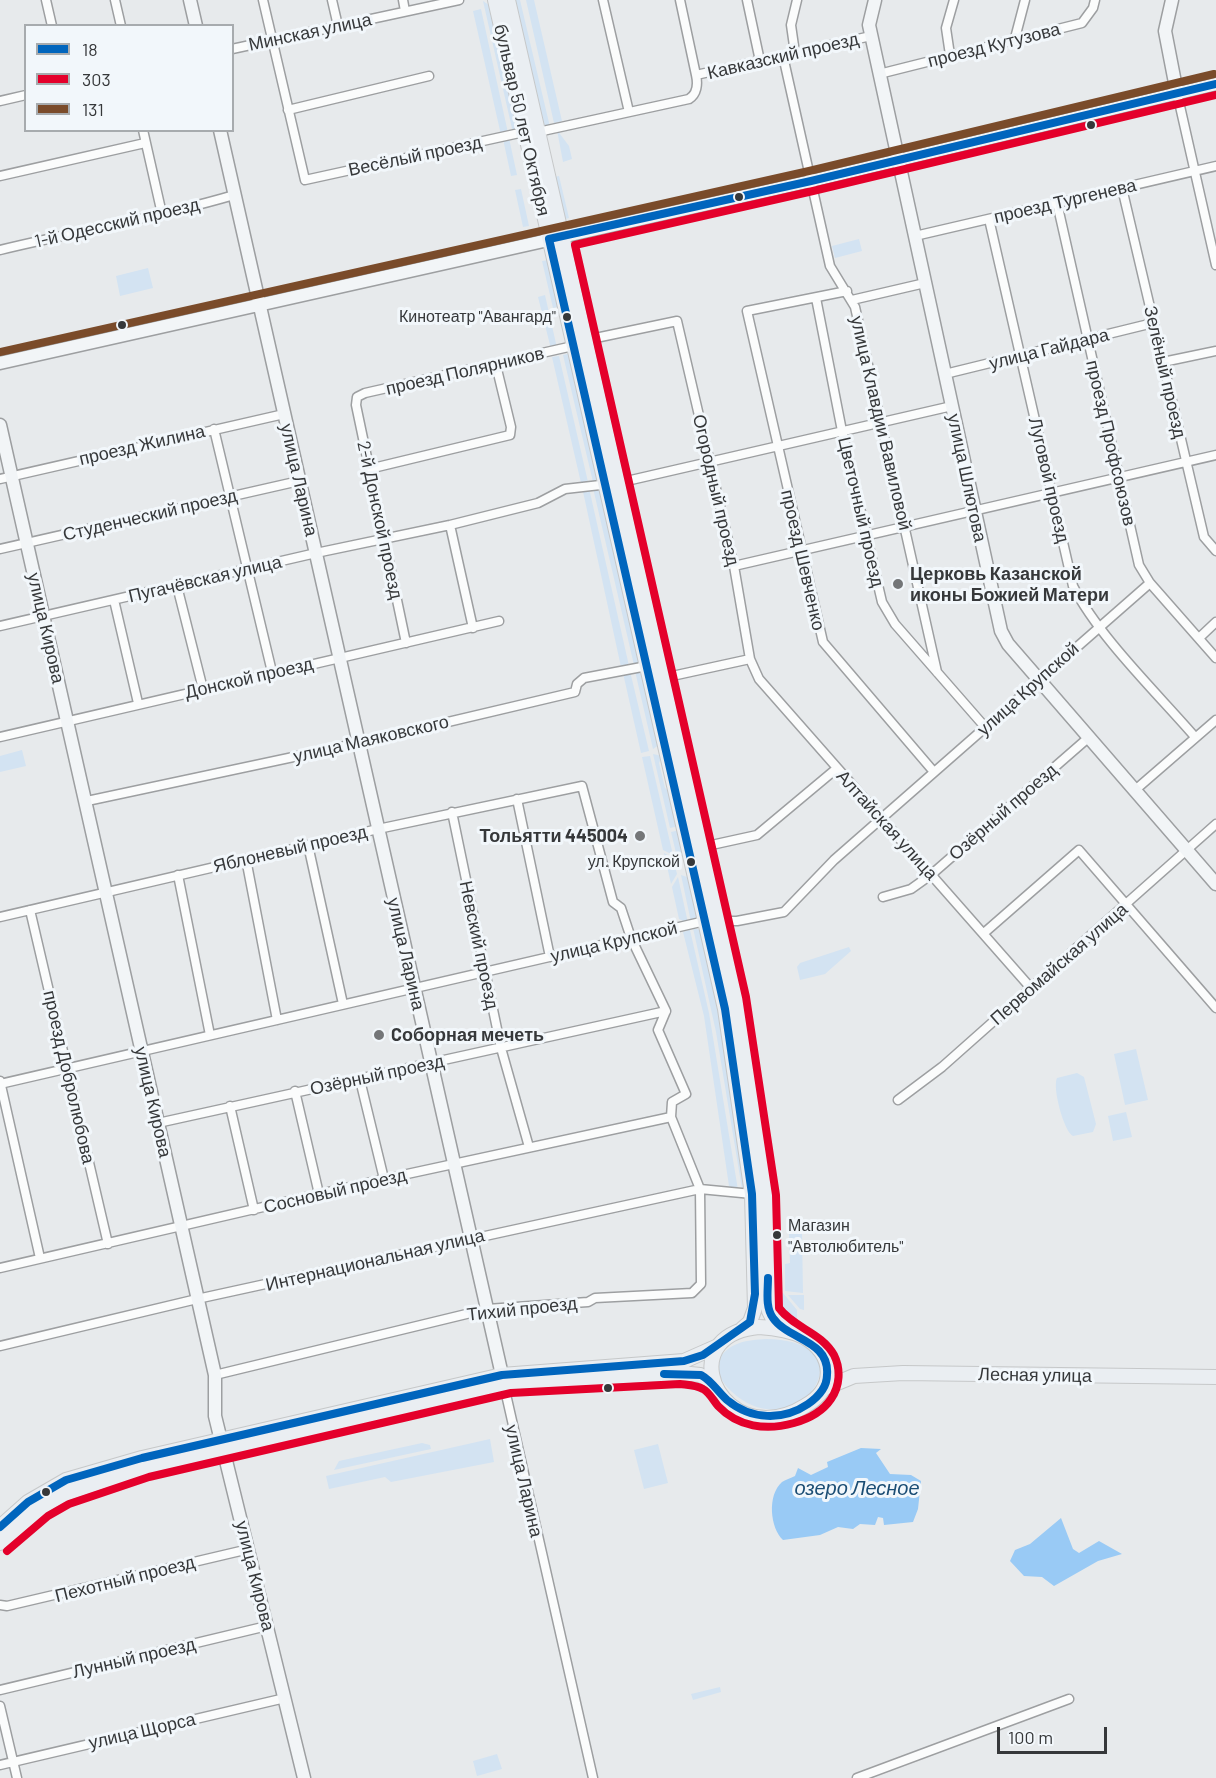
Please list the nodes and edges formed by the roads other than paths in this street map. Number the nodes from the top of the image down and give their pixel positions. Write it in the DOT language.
graph roads {
  1 [pos="45,0"];
  2 [pos="115,0"];
  3 [pos="190,0"];
  4 [pos="263,0"];
  5 [pos="332,0"];
  6 [pos="403,0"];
  7 [pos="459,0"];
  8 [pos="495,0"];
  9 [pos="508,0"];
  10 [pos="603,0"];
  11 [pos="680,0"];
  12 [pos="747,0"];
  13 [pos="797,0"];
  14 [pos="875,0"];
  15 [pos="954,0"];
  16 [pos="1026,0"];
  17 [pos="1095,0"];
  18 [pos="1172,0"];
  19 [pos="405,11"];
  20 [pos="51,24"];
  21 [pos="121,24"];
  22 [pos="196,24"];
  23 [pos="338,26"];
  24 [pos="871,36"];
  25 [pos="273,40"];
  26 [pos="1014,42"];
  27 [pos="234,49"];
  28 [pos="795,53"];
  29 [pos="950,55"];
  30 [pos="783,56"];
  31 [pos="760,61"];
  32 [pos="879,74"];
  33 [pos="696,75"];
  34 [pos="429,76"];
  35 [pos="1216,84"];
  36 [pos="1176,93"];
  37 [pos="24,95"];
  38 [pos="0,100"];
  39 [pos="288,110"];
  40 [pos="628,112"];
  41 [pos="143,132"];
  42 [pos="220,132"];
  43 [pos="531,132"];
  44 [pos="145,142"];
  45 [pos="897,159"];
  46 [pos="1216,166"];
  47 [pos="1194,171"];
  48 [pos="0,176"];
  49 [pos="811,181"];
  50 [pos="1122,188"];
  51 [pos="234,195"];
  52 [pos="1057,203"];
  53 [pos="162,214"];
  54 [pos="989,219"];
  55 [pos="915,236"];
  56 [pos="556,238"];
  57 [pos="0,250"];
  58 [pos="1216,265"];
  59 [pos="925,283"];
  60 [pos="847,291"];
  61 [pos="816,298"];
  62 [pos="852,300"];
  63 [pos="259,304"];
  64 [pos="677,321"];
  65 [pos="1153,323"];
  66 [pos="1087,340"];
  67 [pos="580,343"];
  68 [pos="1216,351"];
  69 [pos="1020,356"];
  70 [pos="1163,362"];
  71 [pos="0,363"];
  72 [pos="496,365"];
  73 [pos="945,374"];
  74 [pos="357,397"];
  75 [pos="952,406"];
  76 [pos="284,414"];
  77 [pos="881,422"];
  78 [pos="0,425"];
  79 [pos="214,429"];
  80 [pos="842,431"];
  81 [pos="777,446"];
  82 [pos="1216,455"];
  83 [pos="709,462"];
  84 [pos="1185,462"];
  85 [pos="369,469"];
  86 [pos="13,476"];
  87 [pos="1119,477"];
  88 [pos="0,479"];
  89 [pos="299,481"];
  90 [pos="612,484"];
  91 [pos="1052,493"];
  92 [pos="230,498"];
  93 [pos="974,511"];
  94 [pos="450,525"];
  95 [pos="905,527"];
  96 [pos="865,536"];
  97 [pos="384,539"];
  98 [pos="27,543"];
  99 [pos="0,549"];
  100 [pos="801,551"];
  101 [pos="1216,551"];
  102 [pos="316,553"];
  103 [pos="734,566"];
  104 [pos="246,570"];
  105 [pos="1150,583"];
  106 [pos="177,586"];
  107 [pos="114,600"];
  108 [pos="43,615"];
  109 [pos="499,621"];
  110 [pos="1216,622"];
  111 [pos="0,626"];
  112 [pos="1100,626"];
  113 [pos="473,628"];
  114 [pos="1199,638"];
  115 [pos="406,643"];
  116 [pos="339,658"];
  117 [pos="1216,658"];
  118 [pos="750,659"];
  119 [pos="647,666"];
  120 [pos="272,672"];
  121 [pos="937,672"];
  122 [pos="663,678"];
  123 [pos="1038,679"];
  124 [pos="203,689"];
  125 [pos="138,703"];
  126 [pos="1216,720"];
  127 [pos="67,722"];
  128 [pos="985,727"];
  129 [pos="0,737"];
  130 [pos="1195,737"];
  131 [pos="1088,738"];
  132 [pos="358,743"];
  133 [pos="836,769"];
  134 [pos="934,772"];
  135 [pos="1134,791"];
  136 [pos="517,799"];
  137 [pos="87,801"];
  138 [pos="452,812"];
  139 [pos="881,819"];
  140 [pos="1216,824"];
  141 [pos="378,829"];
  142 [pos="716,844"];
  143 [pos="308,845"];
  144 [pos="1186,851"];
  145 [pos="246,859"];
  146 [pos="932,874"];
  147 [pos="178,875"];
  148 [pos="1216,884"];
  149 [pos="107,891"];
  150 [pos="882,897"];
  151 [pos="1127,904"];
  152 [pos="30,910"];
  153 [pos="0,917"];
  154 [pos="712,921"];
  155 [pos="984,933"];
  156 [pos="631,938"];
  157 [pos="550,957"];
  158 [pos="484,972"];
  159 [pos="1030,987"];
  160 [pos="414,988"];
  161 [pos="343,1004"];
  162 [pos="1216,1008"];
  163 [pos="666,1011"];
  164 [pos="277,1020"];
  165 [pos="210,1035"];
  166 [pos="501,1048"];
  167 [pos="142,1051"];
  168 [pos="431,1064"];
  169 [pos="68,1068"];
  170 [pos="360,1080"];
  171 [pos="0,1083"];
  172 [pos="295,1091"];
  173 [pos="898,1100"];
  174 [pos="230,1106"];
  175 [pos="671,1118"];
  176 [pos="158,1123"];
  177 [pos="529,1147"];
  178 [pos="454,1165"];
  179 [pos="384,1179"];
  180 [pos="700,1189"];
  181 [pos="319,1194"];
  182 [pos="752,1194"];
  183 [pos="254,1210"];
  184 [pos="182,1227"];
  185 [pos="471,1238"];
  186 [pos="108,1244"];
  187 [pos="40,1258"];
  188 [pos="0,1268"];
  189 [pos="197,1299"];
  190 [pos="487,1309"];
  191 [pos="742,1329"];
  192 [pos="790,1332"];
  193 [pos="0,1346"];
  194 [pos="718,1346"];
  195 [pos="827,1365"];
  196 [pos="214,1375"];
  197 [pos="854,1376"];
  198 [pos="1216,1377"];
  199 [pos="503,1380"];
  200 [pos="714,1383"];
  201 [pos="825,1388"];
  202 [pos="223,1444"];
  203 [pos="0,1527"];
  204 [pos="0,1542"];
  205 [pos="249,1549"];
  206 [pos="0,1605"];
  207 [pos="267,1626"];
  208 [pos="0,1690"];
  209 [pos="285,1698"];
  210 [pos="1069,1699"];
  211 [pos="0,1706"];
  212 [pos="13,1762"];
  213 [pos="0,1766"];
  214 [pos="17,1778"];
  215 [pos="304,1778"];
  216 [pos="593,1778"];
  217 [pos="857,1778"];
  1 -- 20 [label="street"];
  2 -- 21 [label="street"];
  3 -- 22 [label="street"];
  4 -- 25 [label="street"];
  5 -- 23 [label="street"];
  6 -- 19 [label="street"];
  7 -- 19 [label="street, Минская улица"];
  8 -- 43 [label="main road, бульвар 50 лет Октября"];
  9 -- 43 [label="main road, бульвар 50 лет Октября"];
  10 -- 40 [label="street"];
  11 -- 33 [label="street"];
  12 -- 31 [label="street"];
  13 -- 28 [label="street"];
  14 -- 24 [label="street, улица Шлютова"];
  15 -- 29 [label="street"];
  16 -- 26 [label="street"];
  17 -- 26 [label="street, проезд Кутузова"];
  18 -- 36 [label="street"];
  19 -- 23 [label="street, Минская улица"];
  23 -- 25 [label="street, Минская улица"];
  24 -- 28 [label="street, Кавказский проезд"];
  24 -- 32 [label="street, улица Шлютова"];
  25 -- 27 [label="street, Минская улица"];
  25 -- 39 [label="street"];
  26 -- 29 [label="street, проезд Кутузова"];
  28 -- 30 [label="street, Кавказский проезд"];
  29 -- 32 [label="street, проезд Кутузова"];
  30 -- 31 [label="street, Кавказский проезд"];
  30 -- 49 [label="street, улица Клавдии Вавиловой"];
  31 -- 33 [label="street, Кавказский проезд"];
  32 -- 45 [label="street, улица Шлютова"];
  33 -- 40 [label="street, Кавказский проезд"];
  34 -- 39 [label="street"];
  35 -- 36 [label="street"];
  36 -- 45 [label="street"];
  36 -- 47 [label="street"];
  37 -- 38 [label="street"];
  39 -- 43 [label="street, Весёлый проезд"];
  40 -- 43 [label="street, Кавказский проезд"];
  41 -- 44 [label="street"];
  42 -- 51 [label="street, улица Ларина"];
  43 -- 56 [label="main road, бульвар 50 лет Октября"];
  44 -- 48 [label="street"];
  44 -- 53 [label="street"];
  45 -- 49 [label="street"];
  45 -- 55 [label="street, улица Шлютова"];
  46 -- 47 [label="street, проезд Тургенева"];
  47 -- 50 [label="street, проезд Тургенева"];
  47 -- 58 [label="street"];
  49 -- 56 [label="street"];
  49 -- 60 [label="street, улица Клавдии Вавиловой"];
  50 -- 52 [label="street, проезд Тургенева"];
  50 -- 65 [label="street, Зелёный проезд"];
  51 -- 53 [label="street, 1-й Одесский проезд"];
  51 -- 63 [label="street, улица Ларина"];
  52 -- 54 [label="street, проезд Тургенева"];
  52 -- 66 [label="street, проезд Профсоюзов"];
  53 -- 57 [label="street, 1-й Одесский проезд"];
  54 -- 55 [label="street, проезд Тургенева"];
  54 -- 69 [label="street, Луговой проезд"];
  55 -- 59 [label="street, улица Шлютова"];
  56 -- 63 [label="street"];
  56 -- 67 [label="main road, бульвар 50 лет Октября"];
  59 -- 62 [label="street"];
  59 -- 73 [label="street, улица Шлютова"];
  60 -- 61 [label="street"];
  60 -- 62 [label="street, улица Клавдии Вавиловой"];
  61 -- 80 [label="street, Цветочный проезд"];
  61 -- 81 [label="street, проезд Шевченко"];
  62 -- 77 [label="street, улица Клавдии Вавиловой"];
  63 -- 71 [label="street"];
  63 -- 76 [label="street, улица Ларина"];
  64 -- 67 [label="street, проезд Полярников"];
  64 -- 83 [label="street, Огородный проезд"];
  65 -- 66 [label="street, улица Гайдара"];
  65 -- 70 [label="street, Зелёный проезд"];
  66 -- 69 [label="street, улица Гайдара"];
  66 -- 87 [label="street, проезд Профсоюзов"];
  67 -- 72 [label="street, проезд Полярников"];
  67 -- 90 [label="main road, бульвар 50 лет Октября"];
  68 -- 70 [label="street"];
  69 -- 73 [label="street, улица Гайдара"];
  69 -- 91 [label="street, Луговой проезд"];
  70 -- 84 [label="street, Зелёный проезд"];
  72 -- 74 [label="street, проезд Полярников"];
  72 -- 85 [label="street"];
  73 -- 75 [label="street, улица Шлютова"];
  74 -- 85 [label="street, 2-й Донской проезд"];
  75 -- 77 [label="street"];
  75 -- 93 [label="street, улица Шлютова"];
  76 -- 79 [label="street, проезд Жилина"];
  76 -- 89 [label="street, улица Ларина"];
  77 -- 80 [label="street"];
  77 -- 95 [label="street, улица Клавдии Вавиловой"];
  78 -- 86 [label="street, улица Кирова"];
  79 -- 86 [label="street, проезд Жилина"];
  79 -- 92 [label="street"];
  80 -- 81 [label="street"];
  80 -- 96 [label="street, Цветочный проезд"];
  81 -- 83 [label="street"];
  81 -- 100 [label="street, проезд Шевченко"];
  82 -- 84 [label="street"];
  83 -- 90 [label="street"];
  83 -- 103 [label="street, Огородный проезд"];
  84 -- 87 [label="street"];
  84 -- 101 [label="street, Зелёный проезд"];
  85 -- 97 [label="street, 2-й Донской проезд"];
  86 -- 88 [label="street, проезд Жилина"];
  86 -- 98 [label="street, улица Кирова"];
  87 -- 91 [label="street"];
  87 -- 105 [label="street, проезд Профсоюзов"];
  89 -- 92 [label="street, Студенческий проезд"];
  89 -- 102 [label="street, улица Ларина"];
  90 -- 94 [label="street, Пугачёвская улица"];
  90 -- 119 [label="main road, бульвар 50 лет Октября"];
  90 -- 122 [label="main road, бульвар 50 лет Октября"];
  91 -- 93 [label="street"];
  91 -- 112 [label="street, Луговой проезд"];
  92 -- 98 [label="street, Студенческий проезд"];
  92 -- 104 [label="street"];
  93 -- 95 [label="street"];
  93 -- 123 [label="street, улица Шлютова"];
  94 -- 97 [label="street, Пугачёвская улица"];
  94 -- 113 [label="street"];
  95 -- 96 [label="street"];
  95 -- 121 [label="street, улица Клавдии Вавиловой"];
  96 -- 100 [label="street"];
  96 -- 121 [label="street, Цветочный проезд"];
  97 -- 102 [label="street, Пугачёвская улица"];
  97 -- 115 [label="street, 2-й Донской проезд"];
  98 -- 99 [label="street, Студенческий проезд"];
  98 -- 108 [label="street, улица Кирова"];
  100 -- 103 [label="street"];
  100 -- 134 [label="street, проезд Шевченко"];
  102 -- 104 [label="street, Пугачёвская улица"];
  102 -- 116 [label="street, улица Ларина"];
  103 -- 118 [label="street, Огородный проезд"];
  104 -- 106 [label="street, Пугачёвская улица"];
  104 -- 120 [label="street"];
  105 -- 112 [label="street, улица Крупской"];
  105 -- 114 [label="street, проезд Профсоюзов"];
  106 -- 107 [label="street, Пугачёвская улица"];
  106 -- 124 [label="street"];
  107 -- 108 [label="street, Пугачёвская улица"];
  107 -- 125 [label="street"];
  108 -- 111 [label="street, Пугачёвская улица"];
  108 -- 127 [label="street, улица Кирова"];
  109 -- 113 [label="street, Донской проезд"];
  110 -- 114 [label="street"];
  112 -- 123 [label="street, улица Крупской"];
  112 -- 130 [label="street, Луговой проезд"];
  113 -- 115 [label="street, Донской проезд"];
  114 -- 117 [label="street, проезд Профсоюзов"];
  115 -- 116 [label="street, Донской проезд"];
  116 -- 120 [label="street, Донской проезд"];
  116 -- 132 [label="street, улица Ларина"];
  118 -- 122 [label="street"];
  118 -- 133 [label="street, Алтайская улица"];
  119 -- 132 [label="street, улица Маяковского"];
  119 -- 154 [label="main road, бульвар 50 лет Октября"];
  120 -- 124 [label="street, Донской проезд"];
  121 -- 128 [label="street, Цветочный проезд"];
  122 -- 154 [label="main road, бульвар 50 лет Октября"];
  123 -- 128 [label="street, улица Крупской"];
  123 -- 131 [label="street, улица Шлютова"];
  124 -- 125 [label="street, Донской проезд"];
  125 -- 127 [label="street, Донской проезд"];
  126 -- 130 [label="street"];
  127 -- 129 [label="street, Донской проезд"];
  127 -- 137 [label="street, улица Кирова"];
  128 -- 134 [label="street, улица Крупской"];
  130 -- 135 [label="street"];
  131 -- 135 [label="street, улица Шлютова"];
  131 -- 146 [label="street, Озёрный проезд"];
  132 -- 137 [label="street, улица Маяковского"];
  132 -- 141 [label="street, улица Ларина"];
  133 -- 139 [label="street, Алтайская улица"];
  133 -- 142 [label="street"];
  134 -- 139 [label="street, улица Крупской"];
  135 -- 144 [label="street, улица Шлютова"];
  136 -- 138 [label="street, Яблоневый проезд"];
  136 -- 156 [label="street, Яблоневый проезд"];
  136 -- 157 [label="street"];
  137 -- 149 [label="street, улица Кирова"];
  138 -- 141 [label="street, Яблоневый проезд"];
  138 -- 158 [label="street, Невский проезд"];
  139 -- 146 [label="street, Алтайская улица"];
  139 -- 154 [label="street, улица Крупской"];
  140 -- 144 [label="street, Первомайская улица"];
  141 -- 143 [label="street, Яблоневый проезд"];
  141 -- 160 [label="street, улица Ларина"];
  143 -- 145 [label="street, Яблоневый проезд"];
  143 -- 161 [label="street"];
  144 -- 148 [label="street, улица Шлютова"];
  144 -- 151 [label="street, Первомайская улица"];
  145 -- 147 [label="street, Яблоневый проезд"];
  145 -- 164 [label="street"];
  146 -- 150 [label="street, Озёрный проезд"];
  146 -- 155 [label="street, Алтайская улица"];
  147 -- 149 [label="street, Яблоневый проезд"];
  147 -- 165 [label="street"];
  149 -- 152 [label="street, Яблоневый проезд"];
  149 -- 167 [label="street, улица Кирова"];
  151 -- 155 [label="street"];
  151 -- 159 [label="street, Первомайская улица"];
  151 -- 162 [label="street"];
  152 -- 153 [label="street, Яблоневый проезд"];
  152 -- 169 [label="street, проезд Добролюбова"];
  154 -- 156 [label="street, улица Крупской"];
  154 -- 182 [label="main road, бульвар 50 лет Октября"];
  154 -- 192 [label="main road, бульвар 50 лет Октября"];
  155 -- 159 [label="street, Алтайская улица"];
  156 -- 157 [label="street, улица Крупской"];
  156 -- 163 [label="street"];
  157 -- 158 [label="street, улица Крупской"];
  158 -- 160 [label="street, улица Крупской"];
  158 -- 166 [label="street, Невский проезд"];
  159 -- 173 [label="street, Первомайская улица"];
  160 -- 161 [label="street, улица Крупской"];
  160 -- 168 [label="street, улица Ларина"];
  161 -- 164 [label="street, улица Крупской"];
  163 -- 166 [label="street, Озёрный проезд"];
  163 -- 175 [label="street"];
  164 -- 165 [label="street, улица Крупской"];
  165 -- 167 [label="street, улица Крупской"];
  166 -- 168 [label="street, Озёрный проезд"];
  166 -- 177 [label="street, Невский проезд"];
  167 -- 169 [label="street, улица Крупской"];
  167 -- 176 [label="street, улица Кирова"];
  168 -- 170 [label="street, Озёрный проезд"];
  168 -- 178 [label="street, улица Ларина"];
  169 -- 171 [label="street, улица Крупской"];
  169 -- 186 [label="street, проезд Добролюбова"];
  170 -- 172 [label="street, Озёрный проезд"];
  170 -- 179 [label="street"];
  171 -- 187 [label="street"];
  172 -- 174 [label="street, Озёрный проезд"];
  172 -- 181 [label="street"];
  174 -- 176 [label="street, Озёрный проезд"];
  174 -- 183 [label="street"];
  175 -- 177 [label="street, Сосновый проезд"];
  175 -- 180 [label="street"];
  176 -- 184 [label="street, улица Кирова"];
  177 -- 178 [label="street, Сосновый проезд"];
  178 -- 179 [label="street, Сосновый проезд"];
  178 -- 185 [label="street, улица Ларина"];
  179 -- 181 [label="street, Сосновый проезд"];
  180 -- 182 [label="street, Интернациональная улица"];
  180 -- 185 [label="street, Интернациональная улица"];
  180 -- 190 [label="street, Тихий проезд"];
  181 -- 183 [label="street, Сосновый проезд"];
  182 -- 191 [label="main road, бульвар 50 лет Октября"];
  183 -- 184 [label="street, Сосновый проезд"];
  184 -- 186 [label="street, Сосновый проезд"];
  184 -- 189 [label="street, улица Кирова"];
  185 -- 189 [label="street, Интернациональная улица"];
  185 -- 190 [label="street, улица Ларина"];
  186 -- 187 [label="street, Сосновый проезд"];
  187 -- 188 [label="street, Сосновый проезд"];
  189 -- 193 [label="street, Интернациональная улица"];
  189 -- 196 [label="street, улица Кирова"];
  190 -- 196 [label="street, Тихий проезд"];
  190 -- 199 [label="street, улица Ларина"];
  191 -- 192 [label="main road"];
  191 -- 194 [label="main road"];
  192 -- 195 [label="main road"];
  194 -- 199 [label="main road"];
  194 -- 200 [label="main road"];
  195 -- 197 [label="main road, Лесная улица"];
  195 -- 201 [label="main road"];
  196 -- 202 [label="street, улица Кирова"];
  197 -- 198 [label="main road, Лесная улица"];
  197 -- 201 [label="main road, Лесная улица"];
  199 -- 200 [label="main road"];
  199 -- 202 [label="main road"];
  199 -- 216 [label="street, улица Ларина"];
  200 -- 201 [label="main road"];
  202 -- 203 [label="main road"];
  202 -- 204 [label="main road"];
  202 -- 205 [label="street, улица Кирова"];
  205 -- 206 [label="street, Пехотный проезд"];
  205 -- 207 [label="street, улица Кирова"];
  207 -- 208 [label="street, Лунный проезд"];
  207 -- 209 [label="street, улица Кирова"];
  209 -- 212 [label="street, улица Щорса"];
  209 -- 215 [label="street, улица Кирова"];
  210 -- 217 [label="street"];
  211 -- 212 [label="street"];
  212 -- 213 [label="street, улица Щорса"];
  212 -- 214 [label="street"];
}
